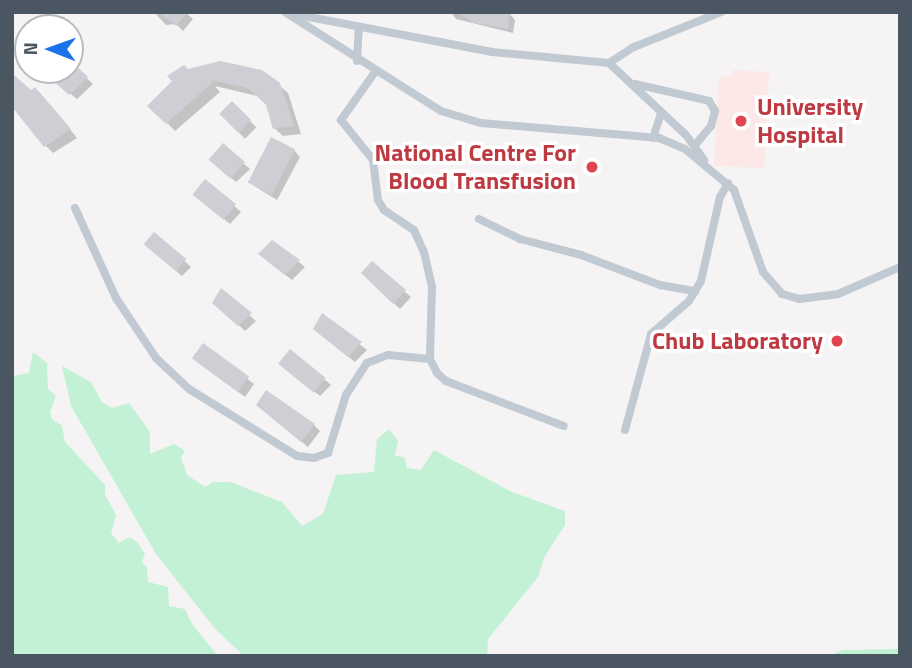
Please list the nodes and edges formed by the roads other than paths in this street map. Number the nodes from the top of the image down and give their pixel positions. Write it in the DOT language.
graph roads {
  1 [pos="285,12"];
  2 [pos="721,12"];
  3 [pos="359,28"];
  4 [pos="357,61"];
  5 [pos="608,62"];
  6 [pos="375,72"];
  7 [pos="635,84"];
  8 [pos="661,113"];
  9 [pos="653,138"];
  10 [pos="695,145"];
  11 [pos="705,161"];
  12 [pos="728,183"];
  13 [pos="75,208"];
  14 [pos="479,219"];
  15 [pos="900,268"];
  16 [pos="695,291"];
  17 [pos="430,359"];
  18 [pos="565,426"];
  19 [pos="625,430"];
  1 -- 3 [label="street"];
  1 -- 4 [label="street"];
  2 -- 5 [label="street"];
  3 -- 4 [label="street"];
  3 -- 5 [label="street"];
  4 -- 6 [label="street"];
  5 -- 7 [label="street"];
  6 -- 9 [label="street"];
  6 -- 17 [label="street"];
  7 -- 8 [label="street"];
  7 -- 10 [label="street"];
  8 -- 9 [label="street"];
  8 -- 10 [label="street"];
  9 -- 11 [label="street"];
  10 -- 11 [label="street"];
  11 -- 12 [label="street"];
  12 -- 15 [label="street"];
  12 -- 16 [label="street"];
  13 -- 17 [label="street"];
  14 -- 16 [label="street"];
  16 -- 19 [label="street"];
  17 -- 18 [label="street"];
}
